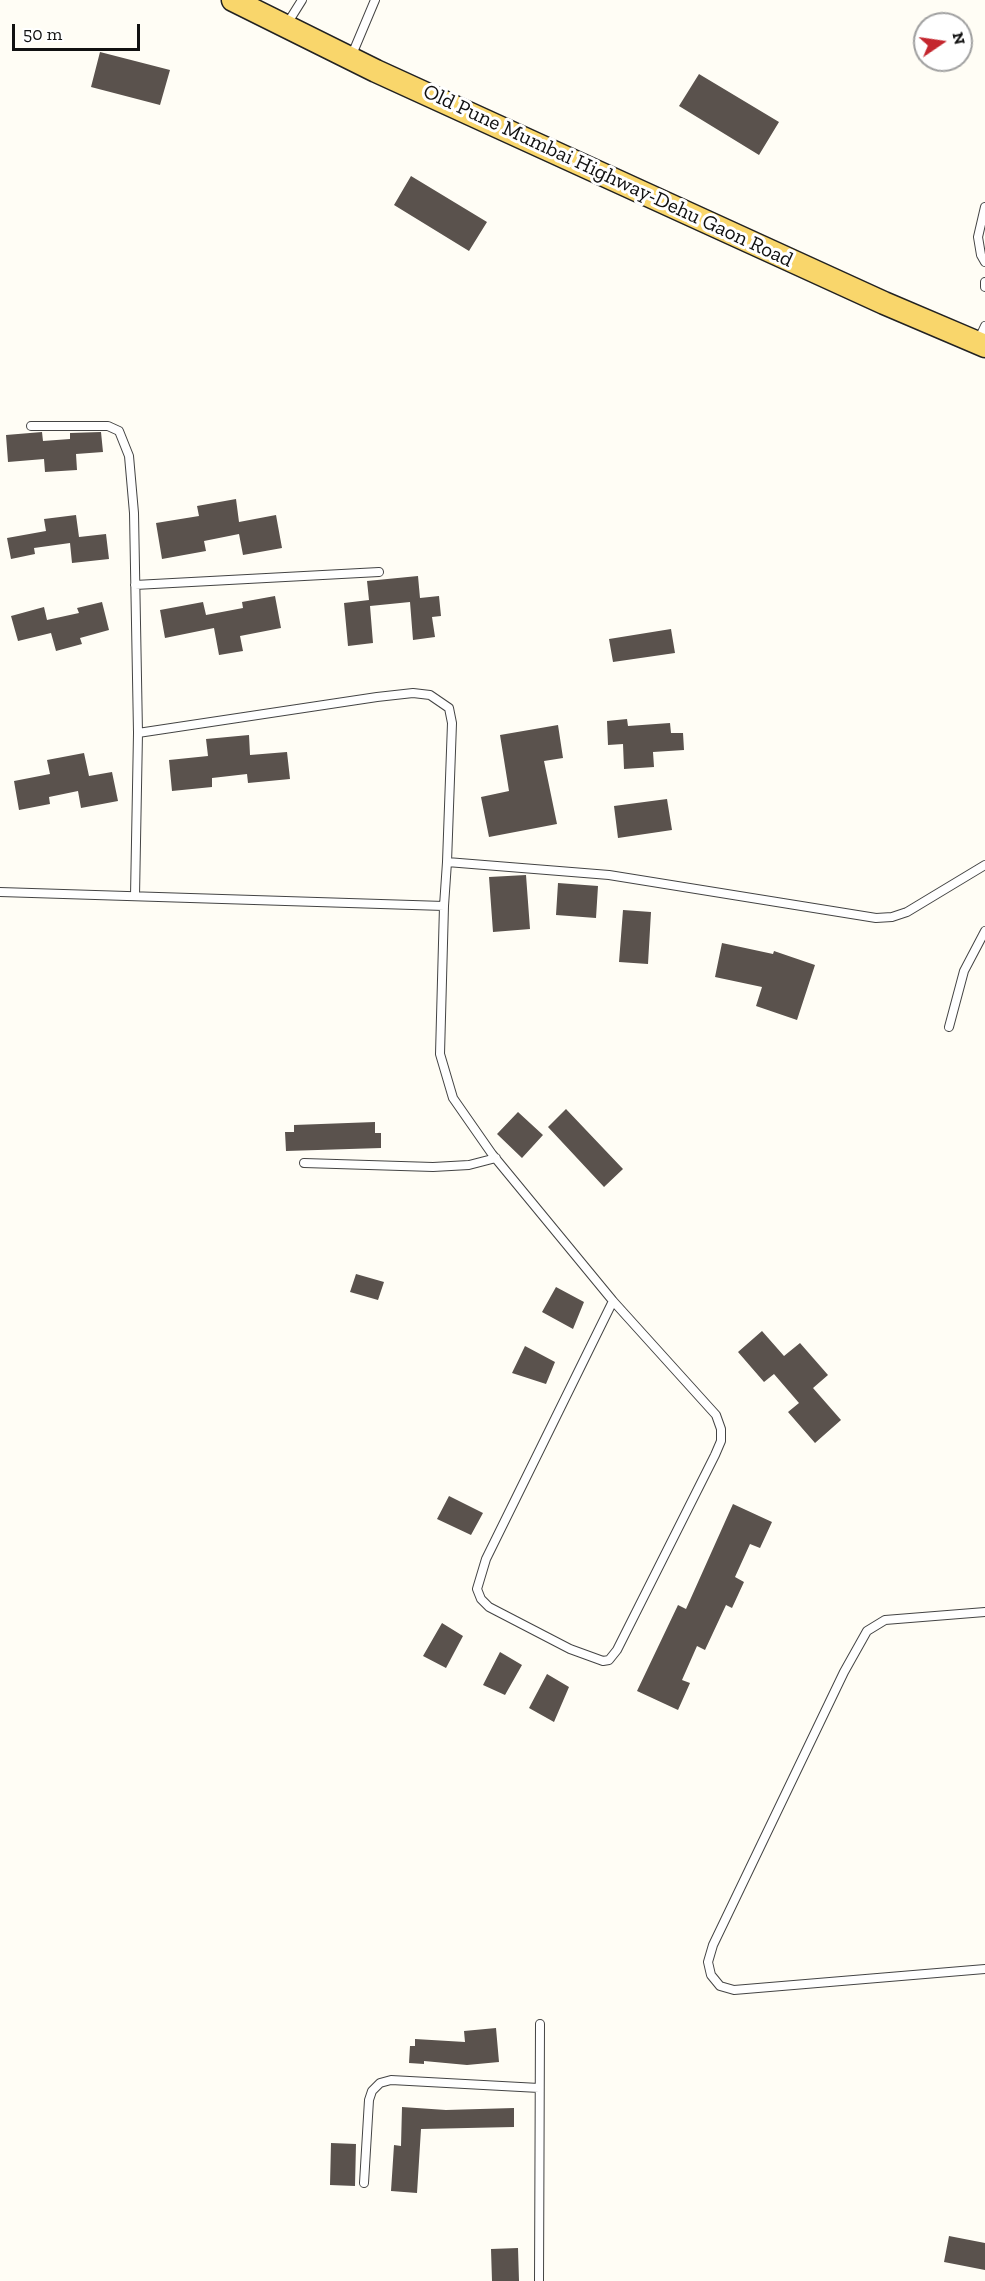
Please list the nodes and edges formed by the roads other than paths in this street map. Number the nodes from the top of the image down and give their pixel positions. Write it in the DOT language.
graph roads {
  1 [pos="233,0"];
  2 [pos="302,0"];
  3 [pos="375,0"];
  4 [pos="286,26"];
  5 [pos="351,58"];
  6 [pos="985,207"];
  7 [pos="985,262"];
  8 [pos="985,282"];
  9 [pos="985,287"];
  10 [pos="982,338"];
  11 [pos="31,426"];
  12 [pos="380,572"];
  13 [pos="135,585"];
  14 [pos="138,733"];
  15 [pos="447,862"];
  16 [pos="985,865"];
  17 [pos="0,892"];
  18 [pos="135,896"];
  19 [pos="444,906"];
  20 [pos="985,931"];
  21 [pos="949,1027"];
  22 [pos="496,1158"];
  23 [pos="304,1163"];
  24 [pos="613,1301"];
  25 [pos="985,1612"];
  26 [pos="985,1969"];
  27 [pos="540,2024"];
  28 [pos="539,2088"];
  29 [pos="364,2182"];
  30 [pos="539,2281"];
  1 -- 4 [label="main road, Old Pune Mumbai Highway-Dehu Gaon Road"];
  2 -- 4 [label="lane"];
  3 -- 5 [label="lane"];
  4 -- 5 [label="main road, Old Pune Mumbai Highway-Dehu Gaon Road"];
  5 -- 10 [label="main road, Old Pune Mumbai Highway-Dehu Gaon Road"];
  6 -- 7 [label="lane"];
  8 -- 9 [label="lane"];
  11 -- 13 [label="lane"];
  12 -- 13 [label="lane"];
  13 -- 14 [label="lane"];
  14 -- 15 [label="lane"];
  14 -- 18 [label="lane"];
  15 -- 16 [label="lane"];
  15 -- 19 [label="lane"];
  17 -- 18 [label="lane"];
  18 -- 19 [label="lane"];
  19 -- 22 [label="lane"];
  20 -- 21 [label="lane"];
  22 -- 23 [label="lane"];
  22 -- 24 [label="lane"];
  24 -- 24 [label="lane"];
  25 -- 26 [label="lane"];
  27 -- 28 [label="lane"];
  28 -- 29 [label="lane"];
  28 -- 30 [label="lane"];
}
